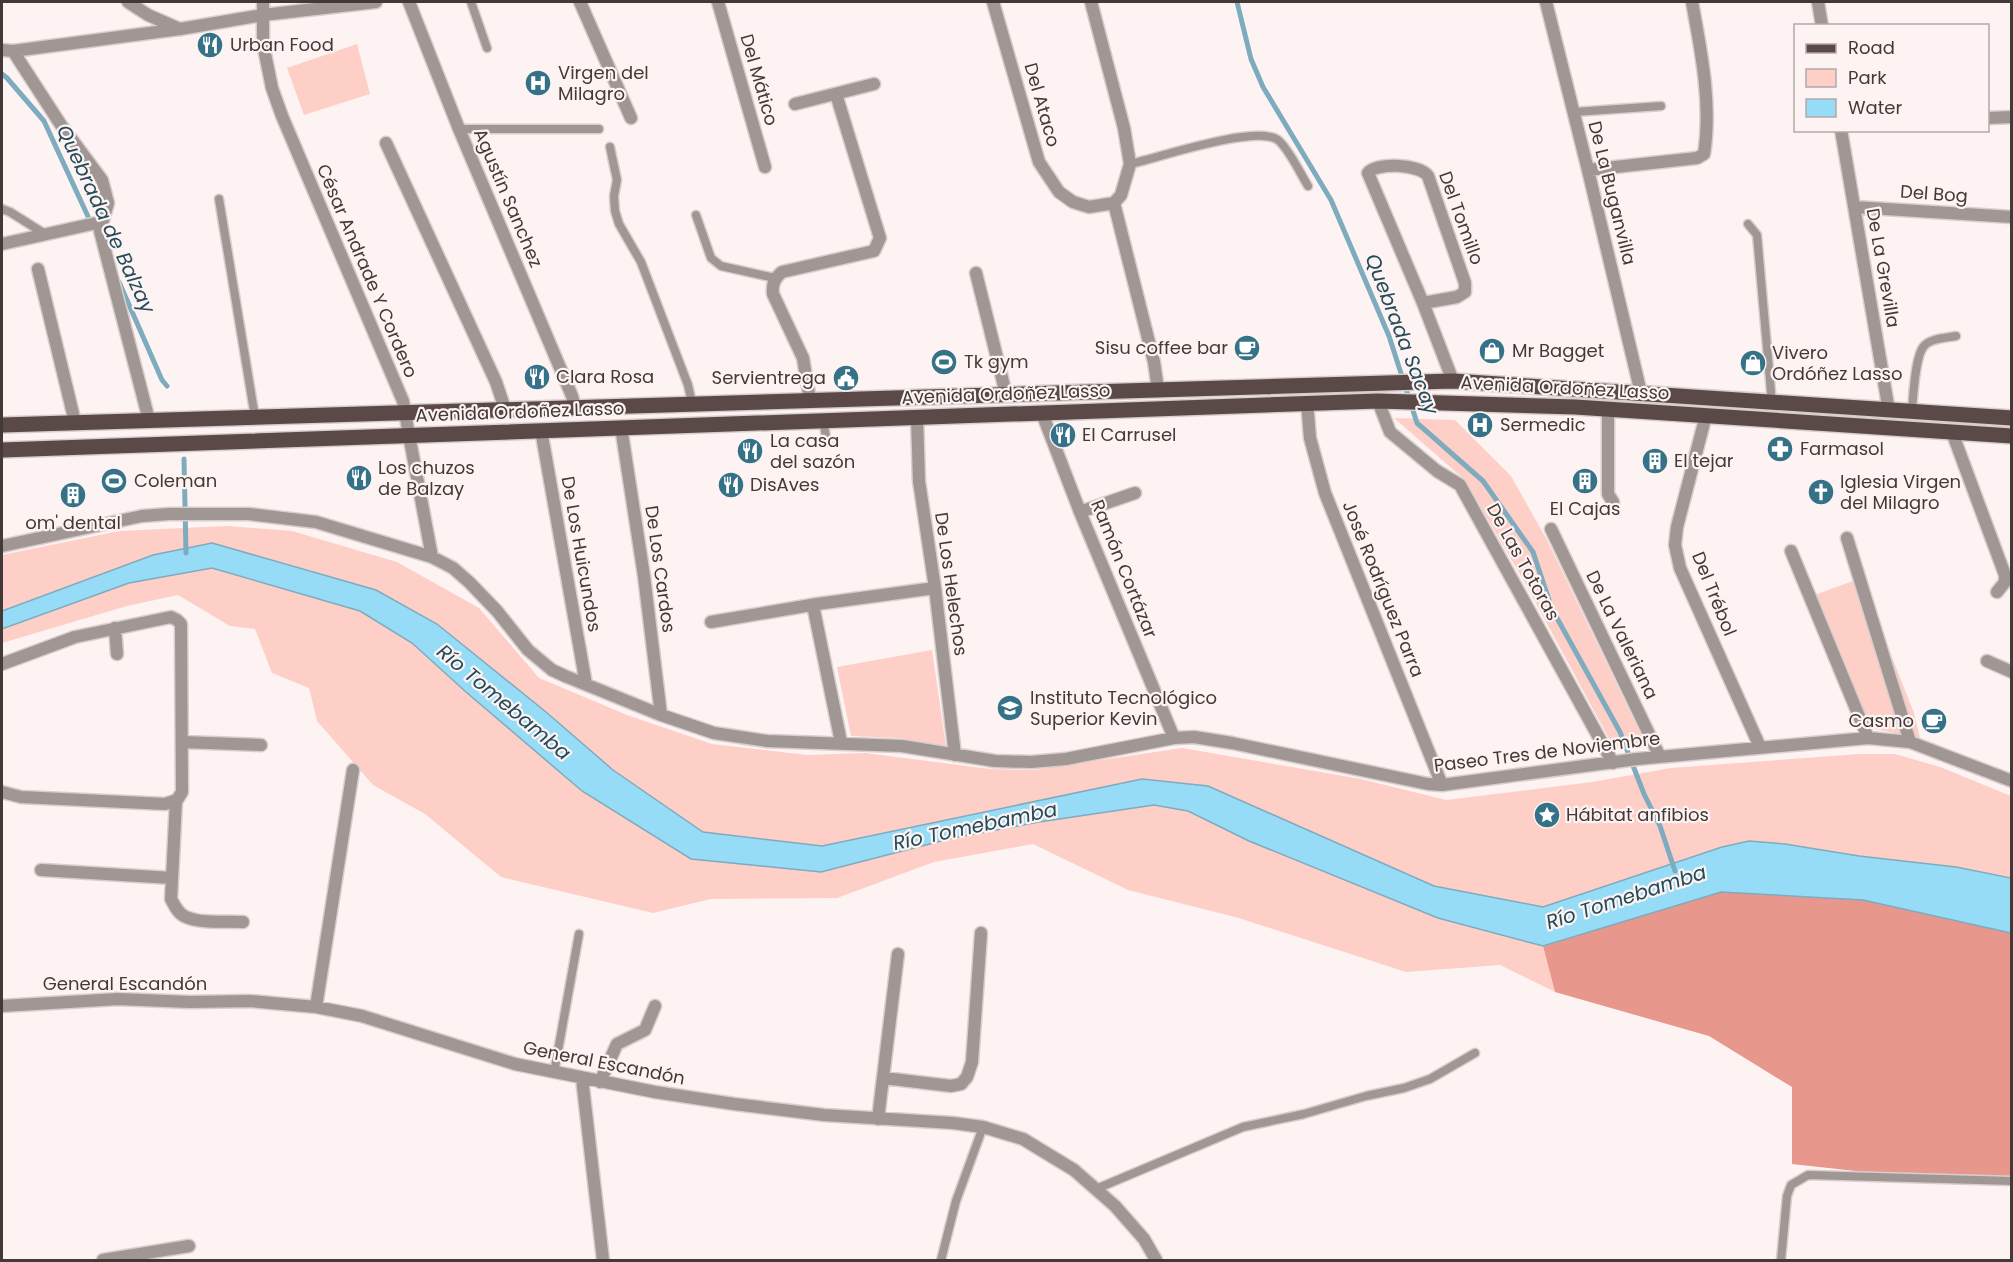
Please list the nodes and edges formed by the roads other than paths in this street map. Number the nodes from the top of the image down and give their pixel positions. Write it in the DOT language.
graph roads {
  1 [pos="128,2"];
  2 [pos="263,2"];
  3 [pos="376,2"];
  4 [pos="409,2"];
  5 [pos="471,2"];
  6 [pos="580,2"];
  7 [pos="718,2"];
  8 [pos="993,2"];
  9 [pos="1091,2"];
  10 [pos="1546,2"];
  11 [pos="1692,2"];
  12 [pos="1818,2"];
  13 [pos="263,15"];
  14 [pos="1822,24"];
  15 [pos="180,29"];
  16 [pos="487,48"];
  17 [pos="7,50"];
  18 [pos="874,84"];
  19 [pos="836,94"];
  20 [pos="795,104"];
  21 [pos="1661,106"];
  22 [pos="1574,112"];
  23 [pos="2012,117"];
  24 [pos="631,118"];
  25 [pos="1989,118"];
  26 [pos="459,129"];
  27 [pos="599,129"];
  28 [pos="1841,132"];
  29 [pos="386,144"];
  30 [pos="610,147"];
  31 [pos="1130,164"];
  32 [pos="765,167"];
  33 [pos="1588,170"];
  34 [pos="1308,186"];
  35 [pos="219,199"];
  36 [pos="1114,204"];
  37 [pos="1854,207"];
  38 [pos="2,209"];
  39 [pos="696,214"];
  40 [pos="2012,217"];
  41 [pos="1748,224"];
  42 [pos="99,225"];
  43 [pos="45,234"];
  44 [pos="2,244"];
  45 [pos="38,269"];
  46 [pos="976,273"];
  47 [pos="775,278"];
  48 [pos="1424,303"];
  49 [pos="1956,336"];
  50 [pos="1446,381"];
  51 [pos="1158,389"];
  52 [pos="1641,393"];
  53 [pos="1006,394"];
  54 [pos="810,400"];
  55 [pos="1378,401"];
  56 [pos="1307,402"];
  57 [pos="692,403"];
  58 [pos="1772,403"];
  59 [pos="575,407"];
  60 [pos="504,409"];
  61 [pos="1608,410"];
  62 [pos="1889,411"];
  63 [pos="406,412"];
  64 [pos="1912,412"];
  65 [pos="1042,413"];
  66 [pos="1706,415"];
  67 [pos="255,417"];
  68 [pos="917,417"];
  69 [pos="2012,418"];
  70 [pos="149,420"];
  71 [pos="823,420"];
  72 [pos="75,422"];
  73 [pos="2,425"];
  74 [pos="621,428"];
  75 [pos="541,430"];
  76 [pos="1952,432"];
  77 [pos="409,435"];
  78 [pos="2012,436"];
  79 [pos="828,442"];
  80 [pos="2,450"];
  81 [pos="1135,493"];
  82 [pos="1612,502"];
  83 [pos="1080,512"];
  84 [pos="1551,529"];
  85 [pos="1847,538"];
  86 [pos="2,546"];
  87 [pos="1791,551"];
  88 [pos="432,557"];
  89 [pos="935,588"];
  90 [pos="1997,592"];
  91 [pos="817,604"];
  92 [pos="711,622"];
  93 [pos="115,628"];
  94 [pos="117,654"];
  95 [pos="1987,661"];
  96 [pos="2,664"];
  97 [pos="2012,672"];
  98 [pos="586,684"];
  99 [pos="661,715"];
  100 [pos="1174,738"];
  101 [pos="1868,738"];
  102 [pos="182,742"];
  103 [pos="841,742"];
  104 [pos="1910,742"];
  105 [pos="261,745"];
  106 [pos="1760,747"];
  107 [pos="955,755"];
  108 [pos="1660,757"];
  109 [pos="1618,762"];
  110 [pos="353,770"];
  111 [pos="2012,782"];
  112 [pos="1442,785"];
  113 [pos="2,792"];
  114 [pos="176,801"];
  115 [pos="41,870"];
  116 [pos="172,878"];
  117 [pos="243,922"];
  118 [pos="981,933"];
  119 [pos="579,934"];
  120 [pos="898,954"];
  121 [pos="2,1006"];
  122 [pos="655,1006"];
  123 [pos="316,1007"];
  124 [pos="1476,1053"];
  125 [pos="554,1073"];
  126 [pos="582,1078"];
  127 [pos="884,1078"];
  128 [pos="600,1082"];
  129 [pos="878,1119"];
  130 [pos="983,1128"];
  131 [pos="2012,1181"];
  132 [pos="1096,1189"];
  133 [pos="189,1246"];
  134 [pos="103,1260"];
  135 [pos="603,1260"];
  136 [pos="941,1260"];
  137 [pos="1156,1260"];
  138 [pos="1781,1260"];
  1 -- 15 [label="street"];
  2 -- 13 [label="street, César Andrade Y Cordero"];
  3 -- 13 [label="street"];
  4 -- 26 [label="street, Agustín Sanchez"];
  5 -- 16 [label="lane"];
  6 -- 24 [label="street"];
  7 -- 32 [label="street, Del Mático"];
  8 -- 36 [label="street, Del Ataco"];
  9 -- 31 [label="street"];
  10 -- 22 [label="street, De La Buganvilla"];
  11 -- 33 [label="street"];
  12 -- 14 [label="street"];
  13 -- 15 [label="street"];
  13 -- 63 [label="street, César Andrade Y Cordero"];
  15 -- 17 [label="street"];
  17 -- 42 [label="street"];
  18 -- 19 [label="street"];
  19 -- 20 [label="street"];
  19 -- 47 [label="street"];
  21 -- 22 [label="lane"];
  22 -- 33 [label="street, De La Buganvilla"];
  23 -- 25 [label="street"];
  26 -- 27 [label="lane"];
  26 -- 59 [label="street, Agustín Sanchez"];
  28 -- 37 [label="street, De La Grevilla"];
  29 -- 60 [label="street"];
  30 -- 57 [label="lane"];
  31 -- 34 [label="lane"];
  31 -- 36 [label="street"];
  33 -- 52 [label="street, De La Buganvilla"];
  35 -- 67 [label="lane"];
  36 -- 51 [label="street"];
  37 -- 40 [label="street, Del Bog"];
  37 -- 62 [label="street, De La Grevilla"];
  38 -- 43 [label="lane"];
  39 -- 47 [label="lane"];
  41 -- 58 [label="lane"];
  42 -- 43 [label="street"];
  42 -- 70 [label="street"];
  43 -- 44 [label="street"];
  45 -- 72 [label="street"];
  46 -- 53 [label="street"];
  47 -- 54 [label="street"];
  48 -- 48 [label="street, Del Tomillo"];
  48 -- 50 [label="street, Del Tomillo"];
  49 -- 64 [label="lane"];
  50 -- 51 [label="main road, Avenida Ordoñez Lasso"];
  50 -- 52 [label="main road, Avenida Ordoñez Lasso"];
  51 -- 53 [label="main road, Avenida Ordoñez Lasso"];
  52 -- 58 [label="main road, Avenida Ordoñez Lasso"];
  53 -- 54 [label="main road, Avenida Ordoñez Lasso"];
  54 -- 57 [label="main road, Avenida Ordoñez Lasso"];
  55 -- 56 [label="main road, Avenida Ordoñez Lasso"];
  55 -- 61 [label="main road, Avenida Ordoñez Lasso"];
  55 -- 109 [label="street, De Las Totoras"];
  56 -- 65 [label="main road, Avenida Ordoñez Lasso"];
  56 -- 112 [label="street, José Rodríguez Parra"];
  57 -- 59 [label="main road, Avenida Ordoñez Lasso"];
  58 -- 62 [label="main road, Avenida Ordoñez Lasso"];
  59 -- 60 [label="main road, Avenida Ordoñez Lasso"];
  60 -- 63 [label="main road, Avenida Ordoñez Lasso"];
  61 -- 66 [label="main road, Avenida Ordoñez Lasso"];
  61 -- 82 [label="street"];
  62 -- 64 [label="main road, Avenida Ordoñez Lasso"];
  63 -- 67 [label="main road, Avenida Ordoñez Lasso"];
  63 -- 77 [label="street, César Andrade Y Cordero"];
  64 -- 69 [label="main road, Avenida Ordoñez Lasso"];
  65 -- 68 [label="main road, Avenida Ordoñez Lasso"];
  65 -- 83 [label="street, Ramón Cortázar"];
  66 -- 76 [label="main road, Avenida Ordoñez Lasso"];
  66 -- 106 [label="street, Del Trébol"];
  67 -- 70 [label="main road, Avenida Ordoñez Lasso"];
  68 -- 71 [label="main road, Avenida Ordoñez Lasso"];
  68 -- 89 [label="street, De Los Helechos"];
  70 -- 72 [label="main road, Avenida Ordoñez Lasso"];
  71 -- 74 [label="main road, Avenida Ordoñez Lasso"];
  71 -- 79 [label="lane"];
  72 -- 73 [label="main road, Avenida Ordoñez Lasso"];
  74 -- 75 [label="main road, Avenida Ordoñez Lasso"];
  74 -- 99 [label="street, De Los Cardos"];
  75 -- 77 [label="main road, Avenida Ordoñez Lasso"];
  75 -- 98 [label="street, De Los Huicundos"];
  76 -- 78 [label="main road, Avenida Ordoñez Lasso"];
  76 -- 90 [label="street"];
  77 -- 80 [label="main road, Avenida Ordoñez Lasso"];
  77 -- 88 [label="street, César Andrade Y Cordero"];
  81 -- 83 [label="street"];
  83 -- 100 [label="street, Ramón Cortázar"];
  84 -- 108 [label="street, De La Valeriana"];
  85 -- 104 [label="street"];
  86 -- 88 [label="street, Paseo Tres de Noviembre"];
  87 -- 101 [label="street"];
  88 -- 98 [label="street, Paseo Tres de Noviembre"];
  89 -- 91 [label="street"];
  89 -- 107 [label="street, De Los Helechos"];
  91 -- 92 [label="street"];
  91 -- 103 [label="street"];
  93 -- 94 [label="street"];
  93 -- 96 [label="street"];
  93 -- 102 [label="street"];
  95 -- 97 [label="street"];
  98 -- 99 [label="street, Paseo Tres de Noviembre"];
  99 -- 103 [label="street, Paseo Tres de Noviembre"];
  100 -- 107 [label="street, Paseo Tres de Noviembre"];
  100 -- 112 [label="street, Paseo Tres de Noviembre"];
  101 -- 104 [label="street, Paseo Tres de Noviembre"];
  101 -- 106 [label="street, Paseo Tres de Noviembre"];
  102 -- 105 [label="street"];
  102 -- 114 [label="street"];
  103 -- 107 [label="street, Paseo Tres de Noviembre"];
  104 -- 111 [label="street, Paseo Tres de Noviembre"];
  106 -- 108 [label="street, Paseo Tres de Noviembre"];
  108 -- 109 [label="street, Paseo Tres de Noviembre"];
  109 -- 112 [label="street, Paseo Tres de Noviembre"];
  110 -- 123 [label="street"];
  113 -- 114 [label="street"];
  114 -- 116 [label="street"];
  115 -- 116 [label="street"];
  116 -- 117 [label="street"];
  118 -- 127 [label="street"];
  119 -- 125 [label="lane"];
  120 -- 127 [label="street"];
  121 -- 123 [label="street, General Escandón"];
  122 -- 128 [label="street"];
  123 -- 125 [label="street, General Escandón"];
  124 -- 132 [label="lane"];
  125 -- 126 [label="street, General Escandón"];
  126 -- 128 [label="street, General Escandón"];
  126 -- 135 [label="street"];
  127 -- 129 [label="street"];
  128 -- 129 [label="street, General Escandón"];
  129 -- 130 [label="street, General Escandón"];
  130 -- 132 [label="street, General Escandón"];
  130 -- 136 [label="lane"];
  131 -- 138 [label="lane"];
  132 -- 137 [label="street, General Escandón"];
  133 -- 134 [label="street"];
}
